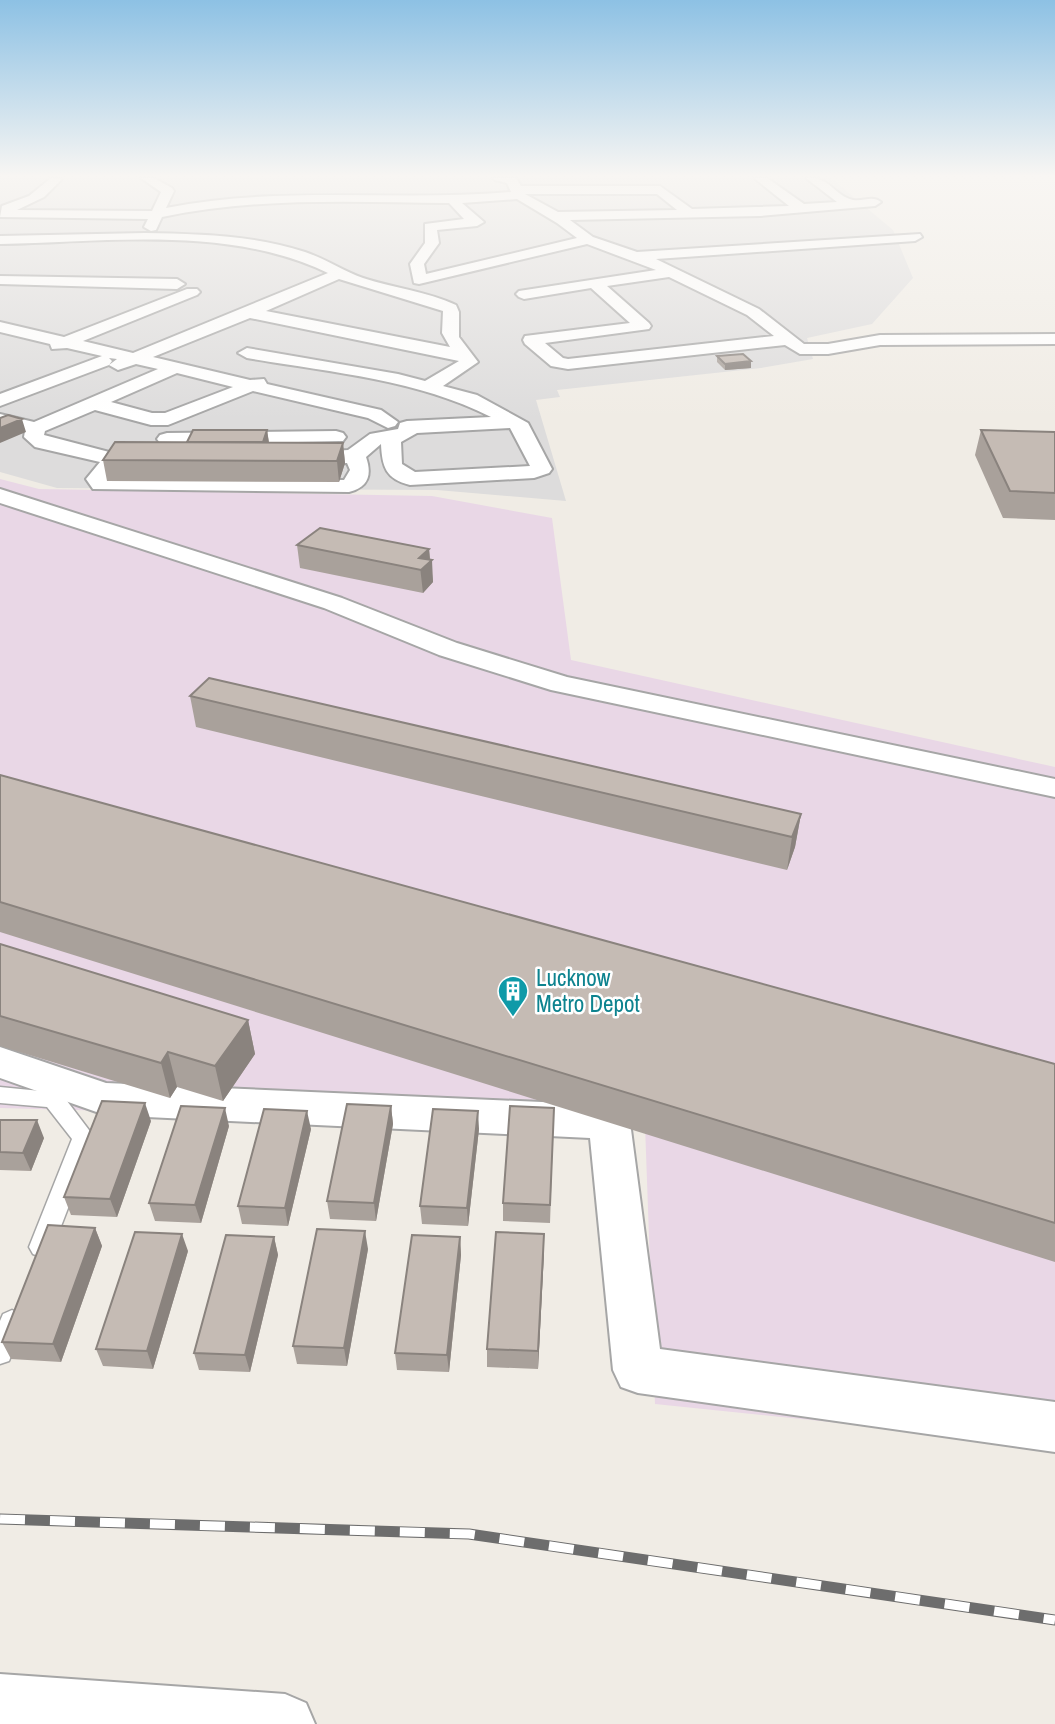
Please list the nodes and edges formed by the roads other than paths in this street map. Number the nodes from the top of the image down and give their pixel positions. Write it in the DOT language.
graph roads {
  1 [pos="306,258"];
  2 [pos="421,258"];
  3 [pos="511,258"];
  4 [pos="613,258"];
  5 [pos="640,258"];
  6 [pos="605,260"];
  7 [pos="342,272"];
  8 [pos="671,272"];
  9 [pos="0,280"];
  10 [pos="594,284"];
  11 [pos="524,294"];
  12 [pos="249,313"];
  13 [pos="313,326"];
  14 [pos="24,338"];
  15 [pos="1055,339"];
  16 [pos="787,340"];
  17 [pos="465,357"];
  18 [pos="235,358"];
  19 [pos="118,362"];
  20 [pos="307,364"];
  21 [pos="158,374"];
  22 [pos="179,374"];
  23 [pos="200,374"];
  24 [pos="428,387"];
  25 [pos="243,389"];
  26 [pos="0,400"];
  27 [pos="92,403"];
  28 [pos="514,422"];
  29 [pos="3,423"];
  30 [pos="36,428"];
  31 [pos="383,431"];
  32 [pos="164,444"];
  33 [pos="355,456"];
  34 [pos="121,459"];
  35 [pos="192,459"];
  36 [pos="283,459"];
  37 [pos="0,496"];
  38 [pos="1055,788"];
  39 [pos="0,1062"];
  40 [pos="0,1095"];
  41 [pos="35,1264"];
  42 [pos="20,1302"];
  43 [pos="0,1352"];
  44 [pos="1055,1427"];
  45 [pos="0,1704"];
  46 [pos="66,1716"];
  47 [pos="285,1724"];
  1 -- 7 [label="street"];
  2 -- 3 [label="street"];
  4 -- 6 [label="street"];
  5 -- 8 [label="street"];
  7 -- 12 [label="street"];
  7 -- 17 [label="street"];
  8 -- 10 [label="street"];
  8 -- 16 [label="street"];
  9 -- 14 [label="street"];
  10 -- 11 [label="street"];
  10 -- 16 [label="street"];
  12 -- 13 [label="street"];
  12 -- 19 [label="street"];
  13 -- 17 [label="street"];
  13 -- 18 [label="street"];
  14 -- 19 [label="street"];
  14 -- 19 [label="street"];
  15 -- 16 [label="street"];
  17 -- 24 [label="street"];
  18 -- 20 [label="street"];
  18 -- 23 [label="street"];
  19 -- 21 [label="street"];
  19 -- 22 [label="street"];
  19 -- 26 [label="street"];
  20 -- 24 [label="street"];
  20 -- 25 [label="street"];
  21 -- 22 [label="street"];
  21 -- 27 [label="street"];
  22 -- 23 [label="street"];
  22 -- 25 [label="street"];
  23 -- 25 [label="street"];
  24 -- 28 [label="street"];
  25 -- 31 [label="street"];
  25 -- 32 [label="street"];
  27 -- 30 [label="street"];
  27 -- 32 [label="street"];
  28 -- 31 [label="street"];
  28 -- 31 [label="street"];
  29 -- 30 [label="street"];
  30 -- 34 [label="street"];
  31 -- 32 [label="street"];
  31 -- 33 [label="street"];
  32 -- 34 [label="street"];
  32 -- 35 [label="street"];
  33 -- 34 [label="street"];
  33 -- 36 [label="street"];
  37 -- 38 [label="street"];
  39 -- 44 [label="street"];
  40 -- 41 [label="lane"];
  42 -- 43 [label="lane"];
  45 -- 46 [label="street"];
  46 -- 47 [label="street"];
}
